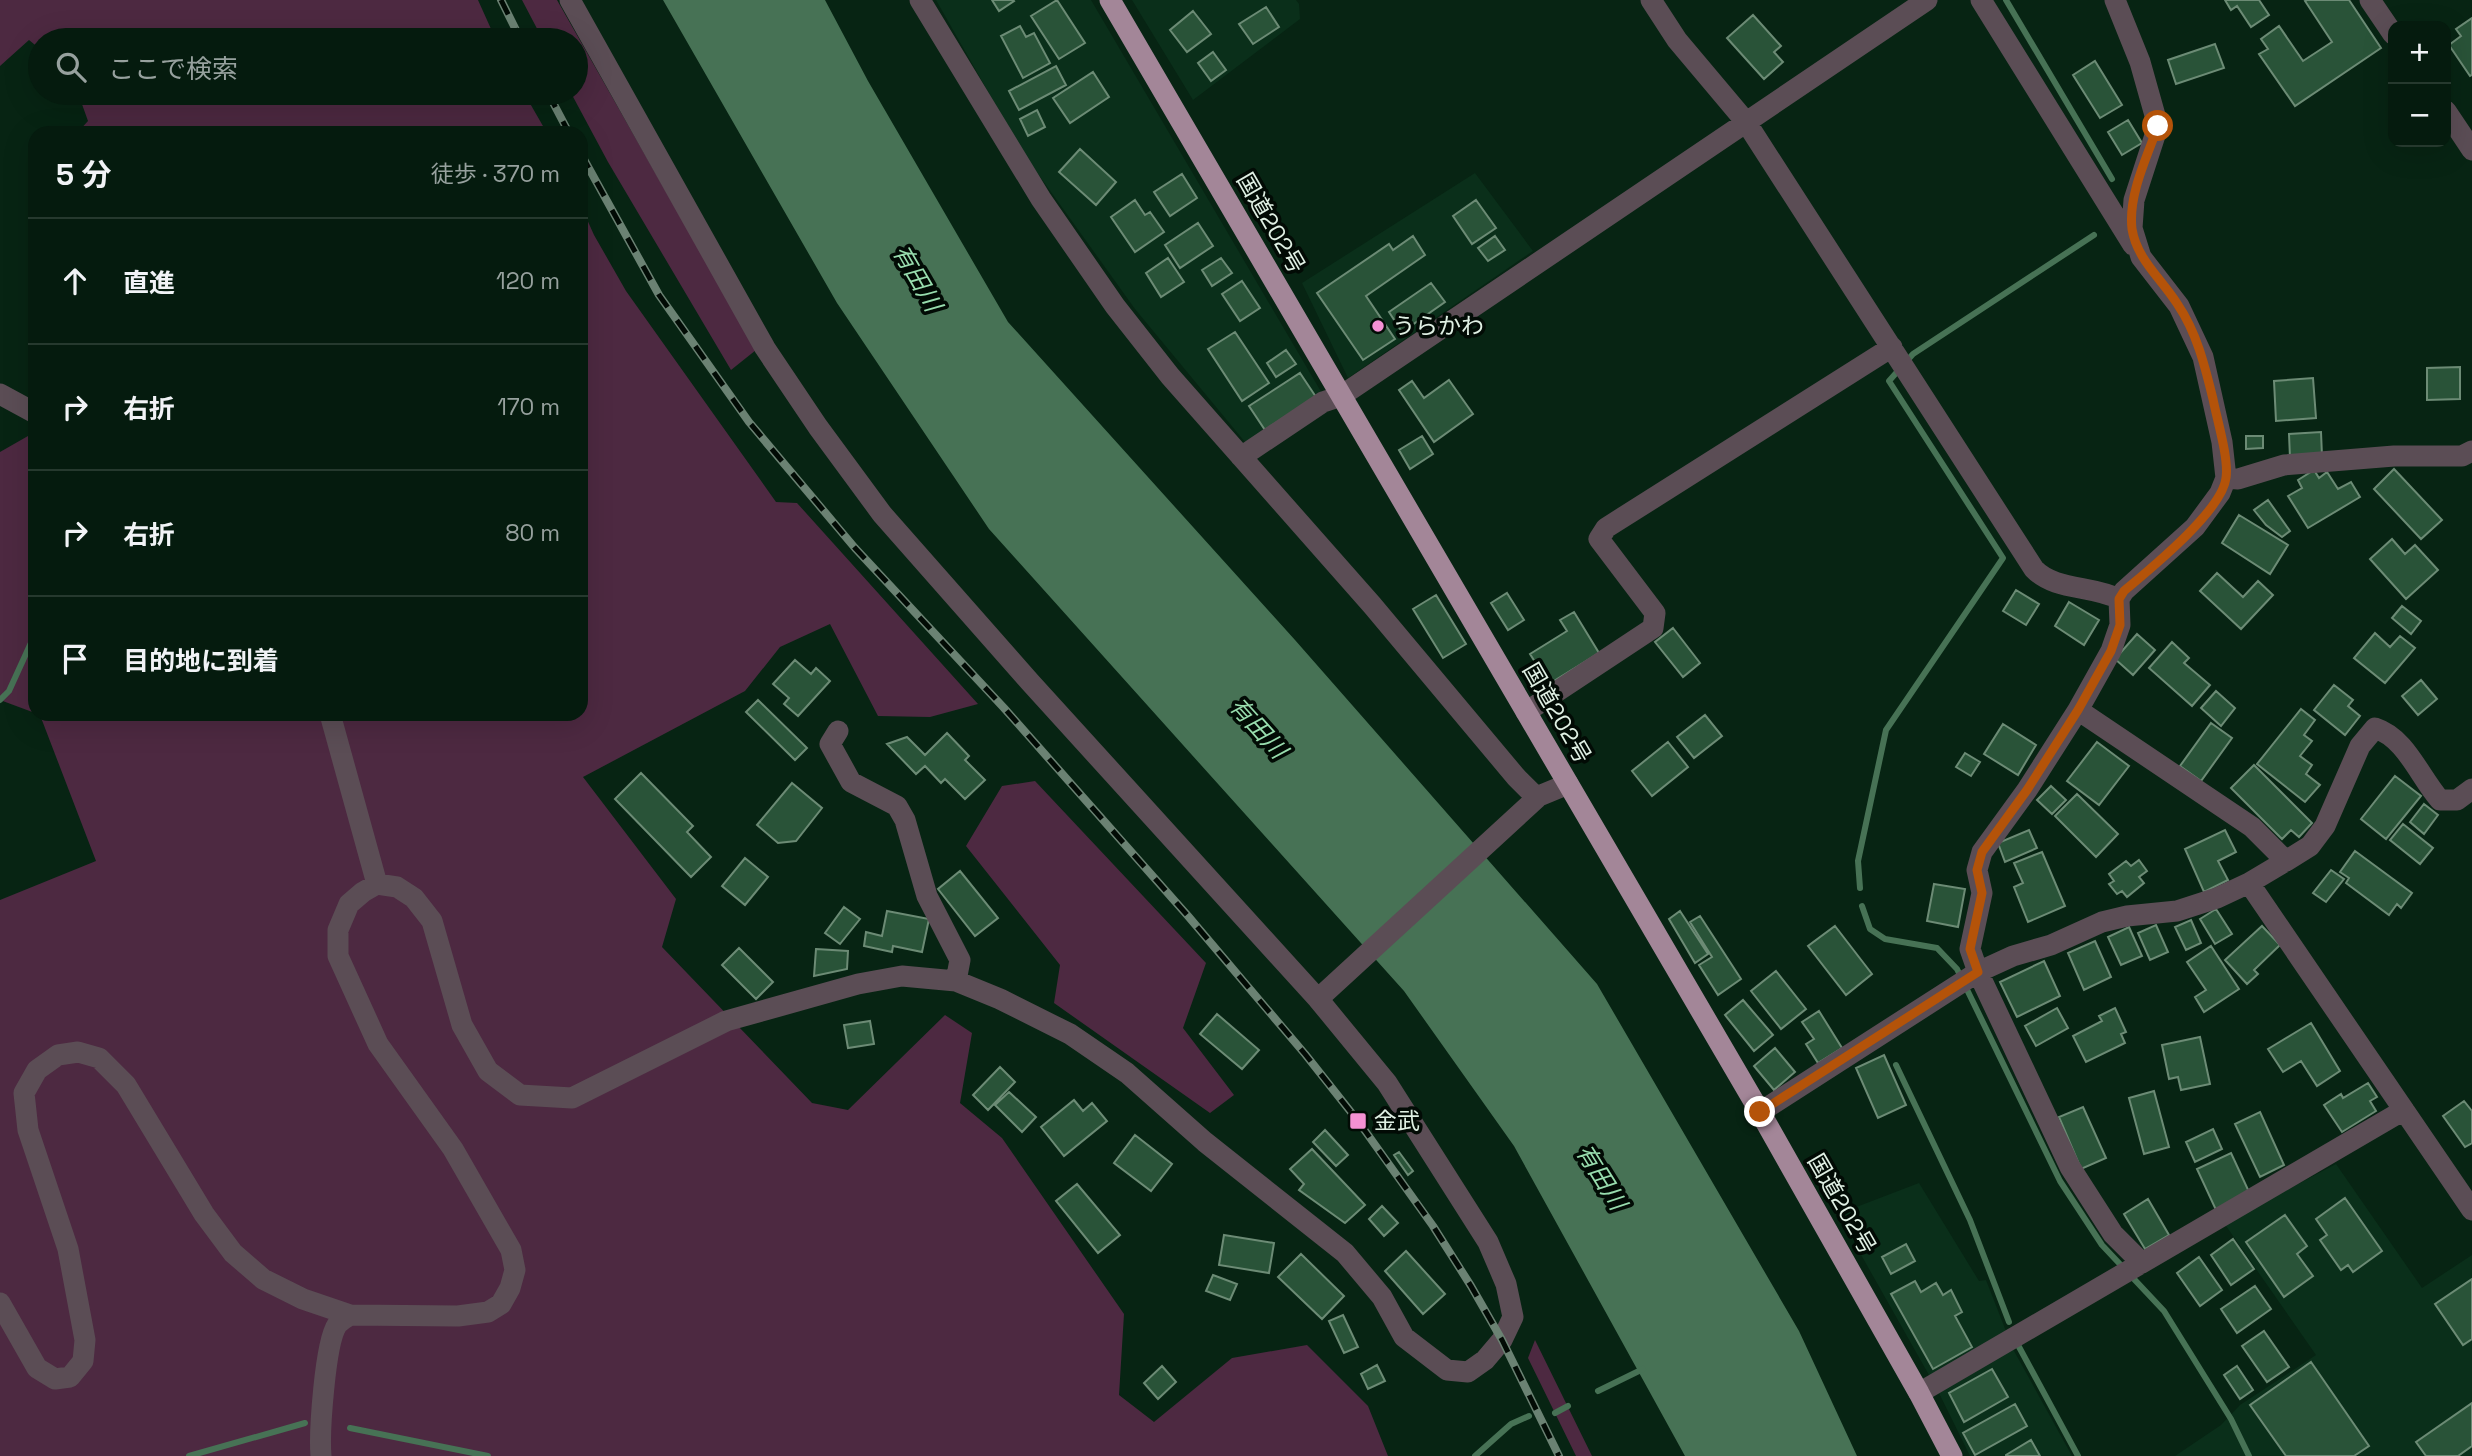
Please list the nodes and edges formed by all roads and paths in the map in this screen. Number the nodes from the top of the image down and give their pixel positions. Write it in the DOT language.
graph roads {
  1 [pos="570,0"];
  2 [pos="920,0"];
  3 [pos="1110,0"];
  4 [pos="1651,0"];
  5 [pos="1927,0"];
  6 [pos="1981,0"];
  7 [pos="2115,0"];
  8 [pos="2370,0"];
  9 [pos="2388,27"];
  10 [pos="586,28"];
  11 [pos="588,32"];
  12 [pos="2451,115"];
  13 [pos="1746,122"];
  14 [pos="2465,126"];
  15 [pos="2472,149"];
  16 [pos="2141,257"];
  17 [pos="1900,359"];
  18 [pos="0,394"];
  19 [pos="1341,396"];
  20 [pos="28,409"];
  21 [pos="2472,451"];
  22 [pos="1241,457"];
  23 [pos="2226,478"];
  24 [pos="2119,599"];
  25 [pos="2078,710"];
  26 [pos="1526,712"];
  27 [pos="332,721"];
  28 [pos="838,731"];
  29 [pos="1568,784"];
  30 [pos="2472,789"];
  31 [pos="1539,796"];
  32 [pos="2286,861"];
  33 [pos="2249,883"];
  34 [pos="377,884"];
  35 [pos="1968,979"];
  36 [pos="956,981"];
  37 [pos="1318,999"];
  38 [pos="2404,1110"];
  39 [pos="1760,1112"];
  40 [pos="2472,1210"];
  41 [pos="2141,1263"];
  42 [pos="0,1303"];
  43 [pos="350,1315"];
  44 [pos="1919,1393"];
  45 [pos="321,1456"];
  46 [pos="1952,1456"];
  1 -- 10 [label="street"];
  2 -- 22 [label="street"];
  3 -- 19 [label="highway, 国道202号"];
  4 -- 13 [label="street"];
  5 -- 13 [label="street"];
  6 -- 16 [label="street"];
  7 -- 16 [label="street"];
  8 -- 9 [label="street"];
  11 -- 37 [label="street"];
  12 -- 14 [label="street"];
  13 -- 17 [label="street"];
  13 -- 19 [label="street"];
  14 -- 15 [label="street"];
  16 -- 23 [label="street"];
  17 -- 24 [label="street"];
  17 -- 26 [label="street"];
  18 -- 20 [label="street"];
  19 -- 22 [label="street"];
  19 -- 26 [label="highway, 国道202号"];
  21 -- 23 [label="street"];
  22 -- 31 [label="street"];
  23 -- 24 [label="street"];
  24 -- 25 [label="street"];
  25 -- 32 [label="street"];
  25 -- 35 [label="street"];
  26 -- 29 [label="highway, 国道202号"];
  27 -- 34 [label="street"];
  28 -- 36 [label="street"];
  29 -- 31 [label="street"];
  29 -- 39 [label="highway, 国道202号"];
  30 -- 32 [label="street"];
  31 -- 37 [label="street"];
  32 -- 33 [label="street"];
  33 -- 35 [label="street"];
  33 -- 38 [label="street"];
  34 -- 36 [label="street"];
  34 -- 43 [label="street"];
  35 -- 39 [label="street"];
  35 -- 41 [label="street"];
  36 -- 37 [label="street"];
  38 -- 40 [label="street"];
  38 -- 41 [label="street"];
  39 -- 44 [label="highway, 国道202号"];
  41 -- 44 [label="street"];
  42 -- 43 [label="street"];
  43 -- 45 [label="street"];
  44 -- 46 [label="highway, 国道202号"];
}
